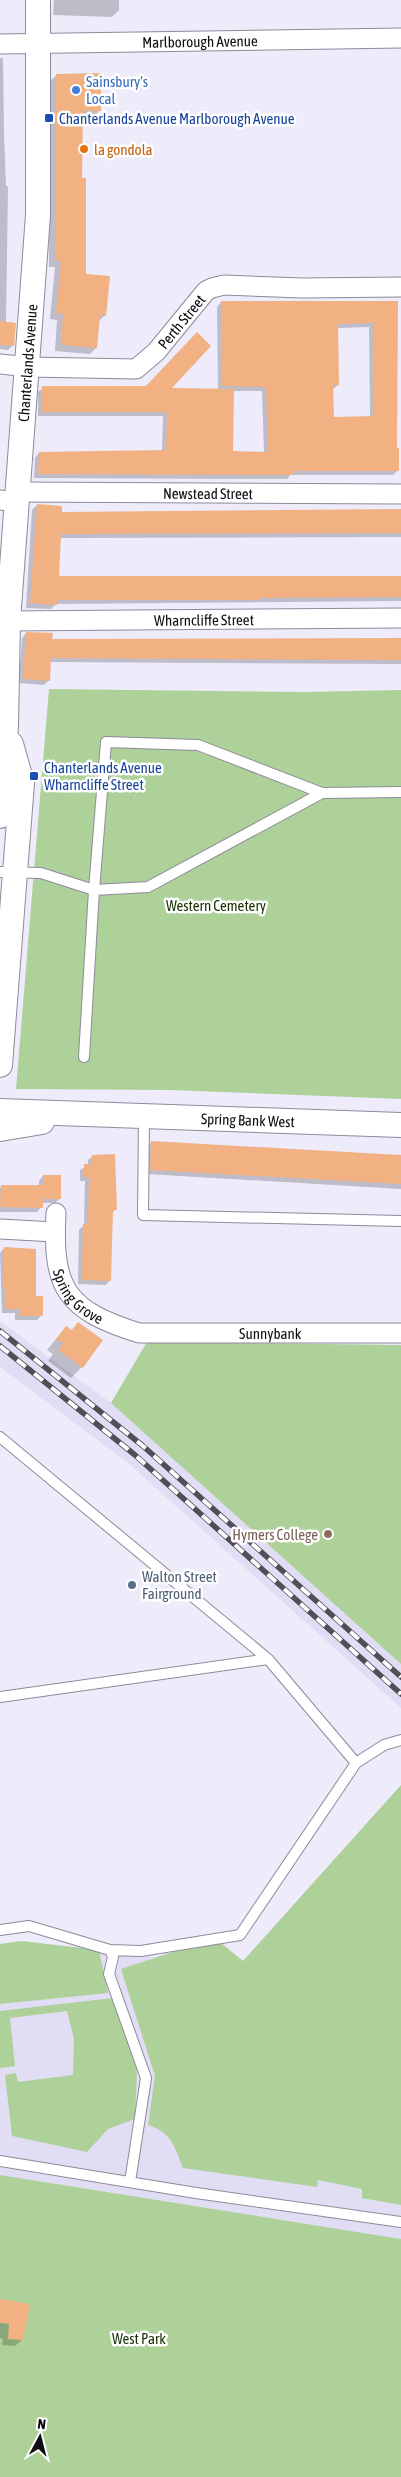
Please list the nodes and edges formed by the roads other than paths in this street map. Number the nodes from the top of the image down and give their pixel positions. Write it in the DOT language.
graph roads {
  1 [pos="38,0"];
  2 [pos="401,38"];
  3 [pos="0,44"];
  4 [pos="38,45"];
  5 [pos="401,287"];
  6 [pos="0,364"];
  7 [pos="28,367"];
  8 [pos="401,494"];
  9 [pos="11,498"];
  10 [pos="401,618"];
  11 [pos="8,621"];
  12 [pos="6,725"];
  13 [pos="401,792"];
  14 [pos="322,793"];
  15 [pos="0,816"];
  16 [pos="7,872"];
  17 [pos="94,890"];
  18 [pos="84,1057"];
  19 [pos="0,1065"];
  20 [pos="0,1110"];
  21 [pos="93,1114"];
  22 [pos="144,1115"];
  23 [pos="401,1125"];
  24 [pos="0,1129"];
  25 [pos="56,1213"];
  26 [pos="401,1221"];
  27 [pos="0,1229"];
  28 [pos="55,1232"];
  29 [pos="139,1333"];
  30 [pos="401,1333"];
  31 [pos="0,1437"];
  32 [pos="268,1659"];
  33 [pos="0,1697"];
  34 [pos="401,1740"];
  35 [pos="356,1763"];
  36 [pos="0,1930"];
  37 [pos="110,1950"];
  38 [pos="0,2161"];
  39 [pos="130,2182"];
  40 [pos="401,2222"];
  1 -- 4 [label="street, Chanterlands Avenue"];
  2 -- 4 [label="street, Marlborough Avenue"];
  3 -- 4 [label="street, Marlborough Avenue"];
  4 -- 7 [label="street, Chanterlands Avenue"];
  5 -- 7 [label="street, Perth Street"];
  6 -- 7 [label="street, Perth Street"];
  7 -- 9 [label="street, Chanterlands Avenue"];
  8 -- 9 [label="street, Newstead Street"];
  9 -- 11 [label="street, Chanterlands Avenue"];
  10 -- 11 [label="street, Wharncliffe Street"];
  11 -- 12 [label="street, Chanterlands Avenue"];
  12 -- 15 [label="street, Chanterlands Avenue"];
  12 -- 16 [label="street, Chanterlands Avenue"];
  13 -- 14 [label="lane"];
  14 -- 17 [label="lane"];
  14 -- 17 [label="lane"];
  16 -- 17 [label="lane"];
  16 -- 19 [label="street, Chanterlands Avenue"];
  17 -- 18 [label="lane"];
  20 -- 21 [label="street, Spring Bank West"];
  21 -- 22 [label="street, Spring Bank West"];
  21 -- 24 [label="street, Spring Bank West"];
  22 -- 23 [label="street, Spring Bank West"];
  22 -- 26 [label="lane"];
  25 -- 28 [label="street, Spring Grove"];
  27 -- 28 [label="street"];
  28 -- 29 [label="street, Spring Grove"];
  29 -- 30 [label="street, Sunnybank"];
  31 -- 32 [label="lane"];
  32 -- 33 [label="lane"];
  32 -- 35 [label="lane"];
  34 -- 35 [label="lane"];
  35 -- 37 [label="lane"];
  36 -- 37 [label="lane"];
  37 -- 39 [label="lane"];
  38 -- 39 [label="lane"];
  39 -- 40 [label="lane"];
}
